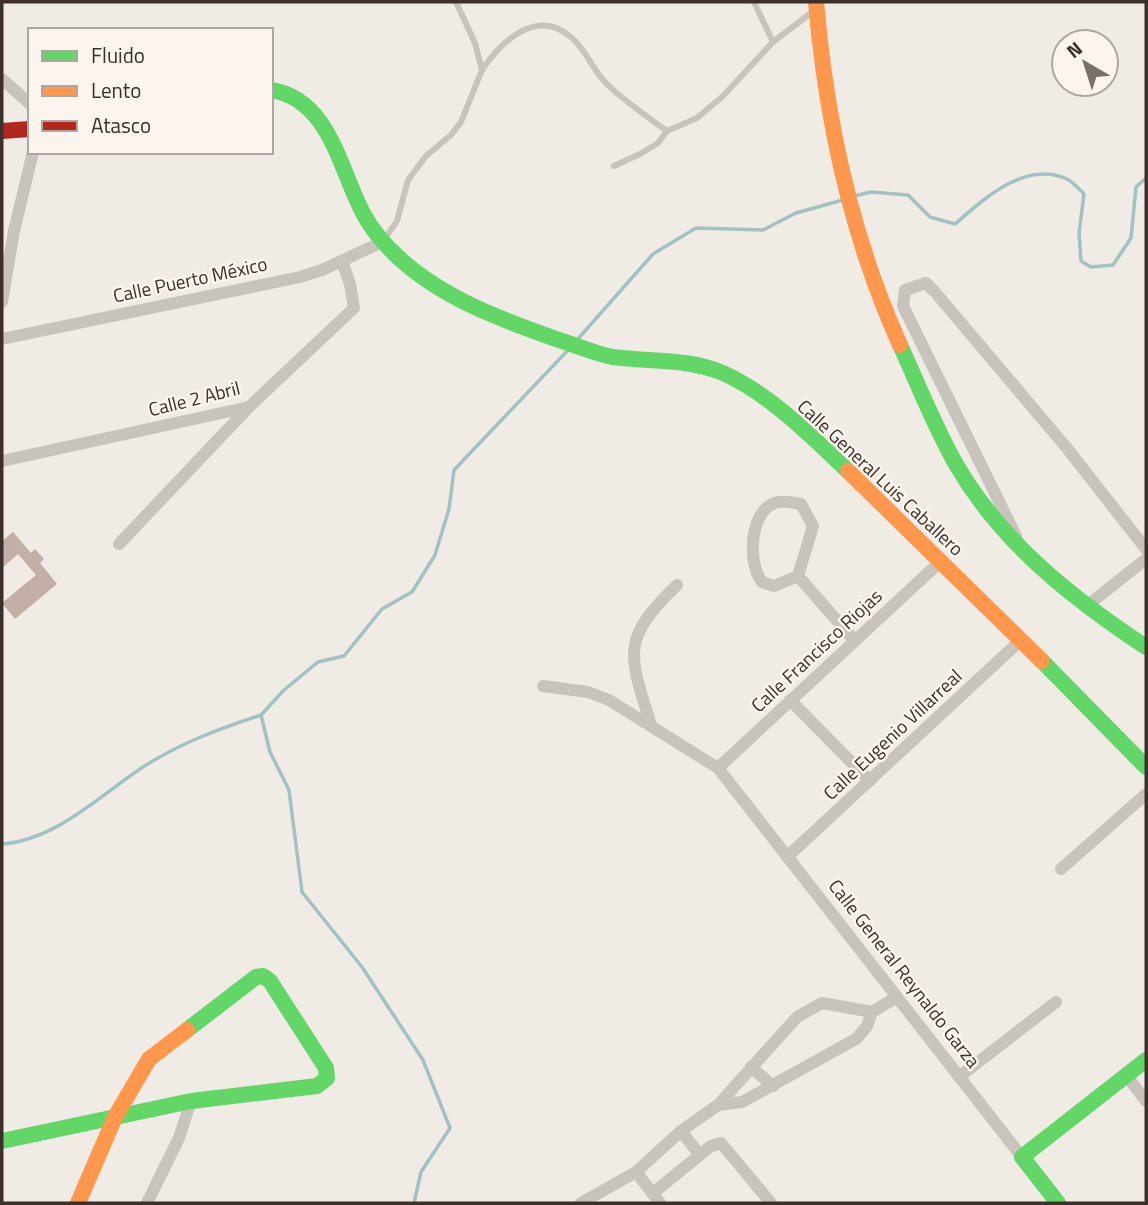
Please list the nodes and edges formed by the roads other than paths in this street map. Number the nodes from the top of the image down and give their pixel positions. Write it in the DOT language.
graph roads {
  1 [pos="456,2"];
  2 [pos="754,2"];
  3 [pos="816,5"];
  4 [pos="772,43"];
  5 [pos="482,70"];
  6 [pos="2,79"];
  7 [pos="273,90"];
  8 [pos="28,102"];
  9 [pos="28,130"];
  10 [pos="2,131"];
  11 [pos="667,131"];
  12 [pos="33,154"];
  13 [pos="614,166"];
  14 [pos="382,242"];
  15 [pos="342,261"];
  16 [pos="3,286"];
  17 [pos="2,302"];
  18 [pos="2,339"];
  19 [pos="249,407"];
  20 [pos="2,461"];
  21 [pos="119,544"];
  22 [pos="1021,546"];
  23 [pos="1146,549"];
  24 [pos="1146,559"];
  25 [pos="941,561"];
  26 [pos="798,576"];
  27 [pos="677,585"];
  28 [pos="1088,605"];
  29 [pos="1022,639"];
  30 [pos="854,640"];
  31 [pos="1146,648"];
  32 [pos="543,686"];
  33 [pos="790,700"];
  34 [pos="651,725"];
  35 [pos="1146,767"];
  36 [pos="718,768"];
  37 [pos="870,780"];
  38 [pos="1146,794"];
  39 [pos="787,857"];
  40 [pos="1061,869"];
  41 [pos="897,997"];
  42 [pos="1056,1002"];
  43 [pos="872,1012"];
  44 [pos="1146,1060"];
  45 [pos="751,1067"];
  46 [pos="1126,1075"];
  47 [pos="960,1077"];
  48 [pos="773,1086"];
  49 [pos="191,1101"];
  50 [pos="1146,1101"];
  51 [pos="718,1105"];
  52 [pos="115,1117"];
  53 [pos="681,1130"];
  54 [pos="2,1141"];
  55 [pos="700,1156"];
  56 [pos="1022,1157"];
  57 [pos="636,1172"];
  58 [pos="656,1198"];
  59 [pos="78,1203"];
  60 [pos="147,1203"];
  61 [pos="581,1203"];
  62 [pos="771,1203"];
  63 [pos="1058,1203"];
  1 -- 5 [label="lane"];
  2 -- 4 [label="lane"];
  3 -- 4 [label="lane"];
  3 -- 22 [label="street"];
  4 -- 11 [label="lane"];
  5 -- 11 [label="lane"];
  5 -- 14 [label="lane"];
  6 -- 8 [label="street"];
  7 -- 14 [label="street, Calle General Luis Caballero"];
  9 -- 10 [label="street"];
  11 -- 13 [label="lane"];
  12 -- 16 [label="street"];
  14 -- 15 [label="street, Calle Puerto México"];
  14 -- 25 [label="street, Calle General Luis Caballero"];
  15 -- 18 [label="street, Calle Puerto México"];
  15 -- 19 [label="street, Calle 2 Abril"];
  16 -- 17 [label="street"];
  19 -- 20 [label="street, Calle 2 Abril"];
  19 -- 21 [label="street"];
  22 -- 23 [label="street"];
  22 -- 28 [label="street"];
  24 -- 28 [label="street"];
  25 -- 29 [label="street, Calle General Luis Caballero"];
  25 -- 30 [label="street, Calle Francisco Riojas"];
  26 -- 26 [label="street"];
  26 -- 30 [label="street"];
  27 -- 34 [label="street"];
  28 -- 31 [label="street"];
  29 -- 35 [label="street, Calle General Luis Caballero"];
  29 -- 37 [label="street, Calle Eugenio Villarreal"];
  30 -- 33 [label="street, Calle Francisco Riojas"];
  32 -- 34 [label="street, Calle General Reynaldo Garza"];
  33 -- 36 [label="street, Calle Francisco Riojas"];
  33 -- 37 [label="street"];
  34 -- 36 [label="street, Calle General Reynaldo Garza"];
  36 -- 39 [label="street, Calle General Reynaldo Garza"];
  37 -- 39 [label="street, Calle Eugenio Villarreal"];
  38 -- 40 [label="street"];
  39 -- 41 [label="street, Calle General Reynaldo Garza"];
  41 -- 43 [label="street"];
  41 -- 47 [label="street, Calle General Reynaldo Garza"];
  42 -- 47 [label="street"];
  43 -- 45 [label="street"];
  43 -- 48 [label="street"];
  44 -- 46 [label="street"];
  45 -- 48 [label="street"];
  45 -- 51 [label="street"];
  46 -- 50 [label="street"];
  46 -- 56 [label="street"];
  47 -- 56 [label="street, Calle General Reynaldo Garza"];
  48 -- 51 [label="street"];
  49 -- 52 [label="street"];
  49 -- 52 [label="street"];
  49 -- 60 [label="street"];
  51 -- 53 [label="street"];
  52 -- 54 [label="street"];
  52 -- 59 [label="street"];
  53 -- 55 [label="street"];
  53 -- 57 [label="street"];
  55 -- 58 [label="street"];
  55 -- 62 [label="street"];
  56 -- 63 [label="street, Calle General Reynaldo Garza"];
  57 -- 58 [label="street"];
  57 -- 61 [label="street"];
}
